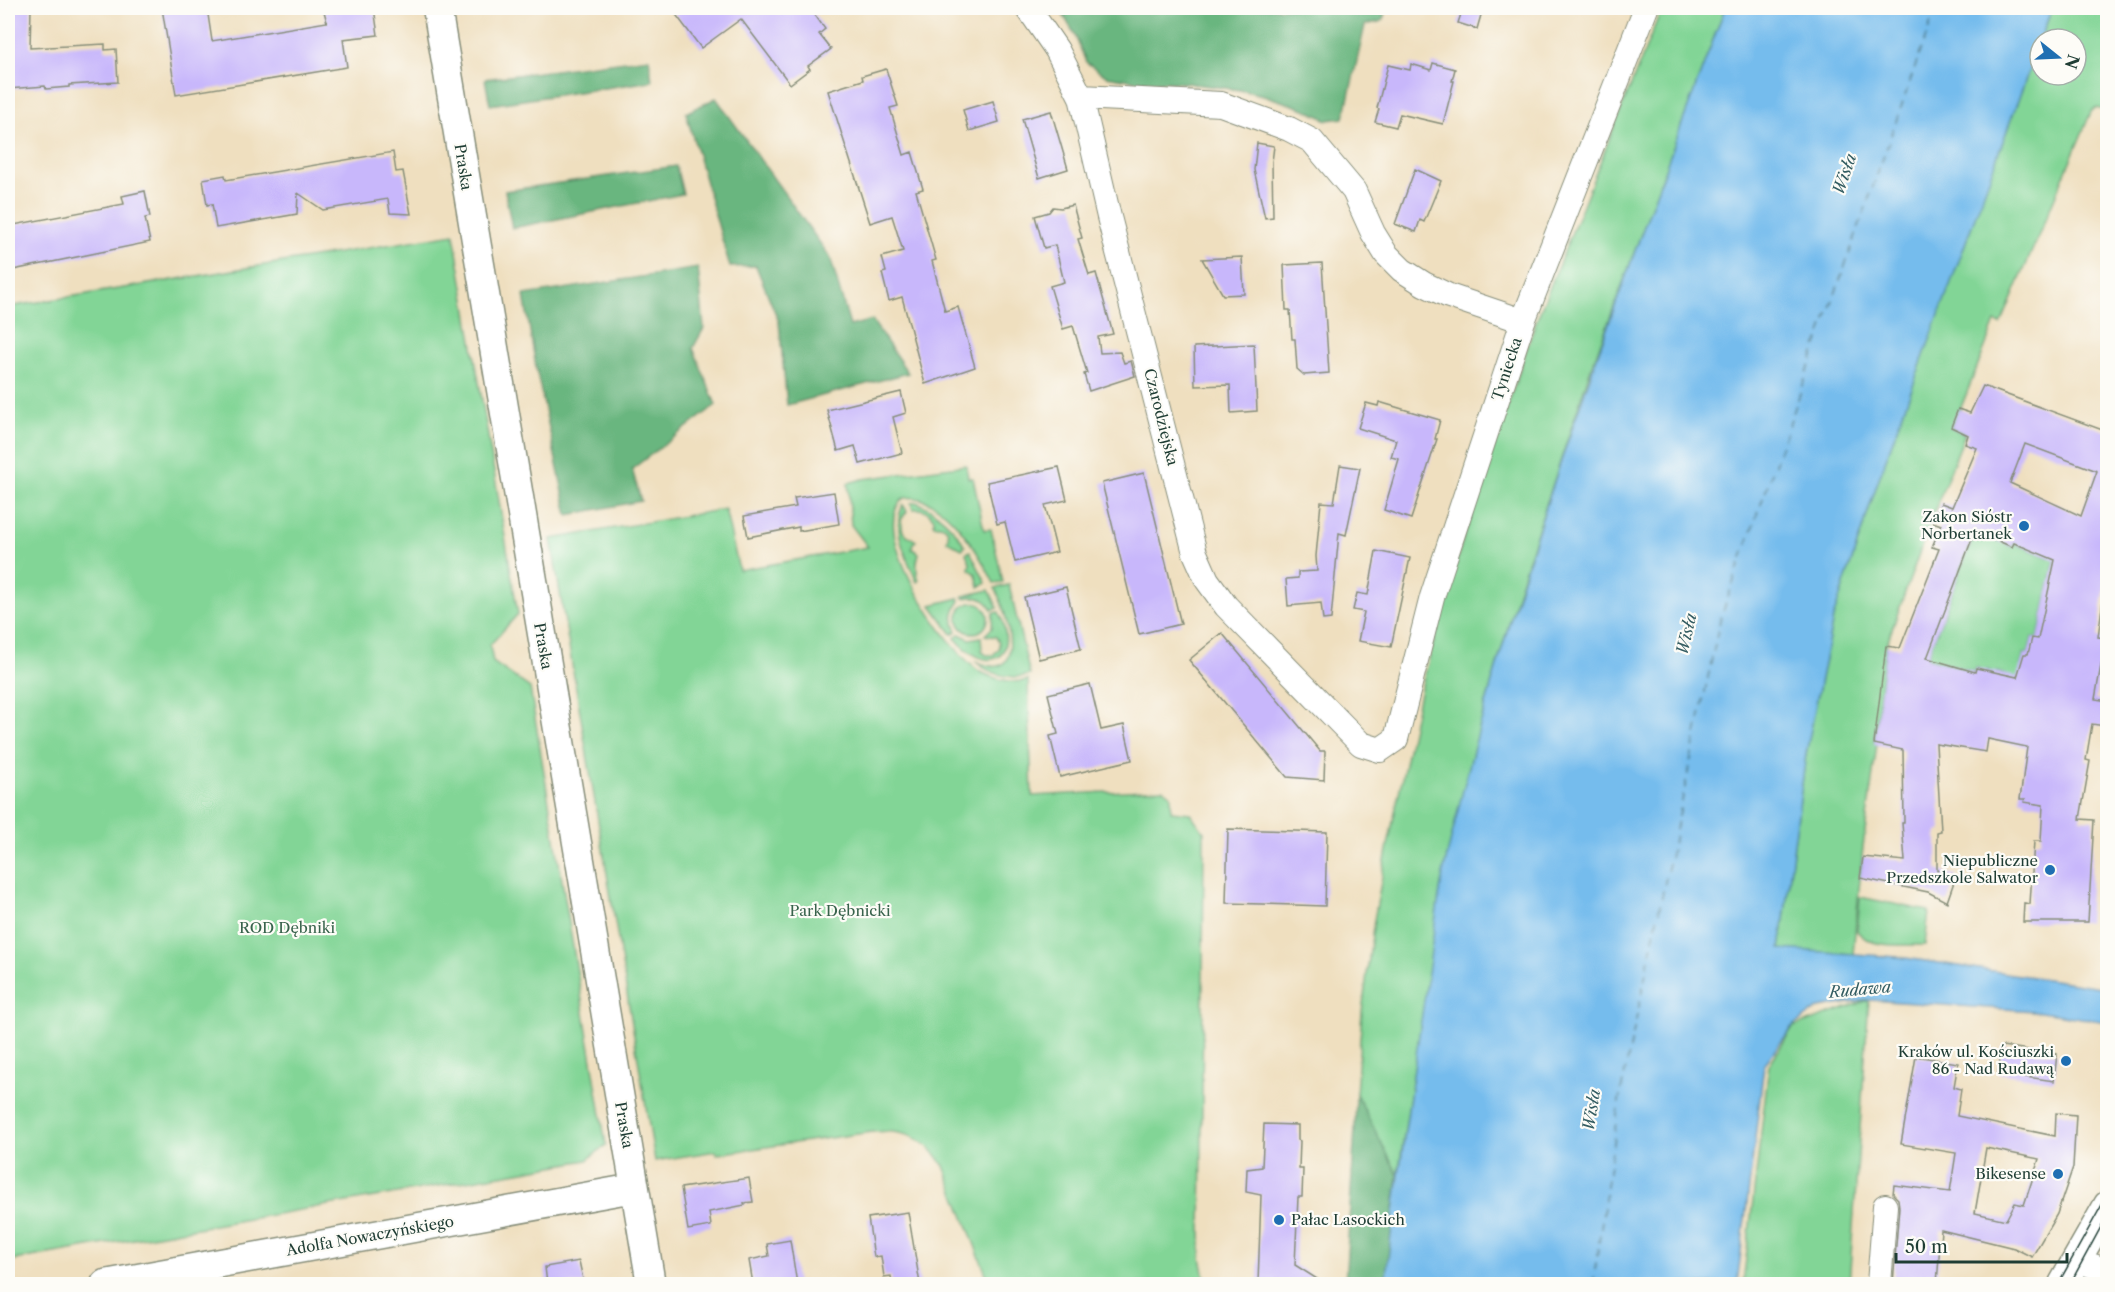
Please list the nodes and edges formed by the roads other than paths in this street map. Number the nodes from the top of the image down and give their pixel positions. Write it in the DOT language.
graph roads {
  1 [pos="437,8"];
  2 [pos="1028,8"];
  3 [pos="1646,8"];
  4 [pos="1081,97"];
  5 [pos="1523,321"];
  6 [pos="1396,739"];
  7 [pos="634,1188"];
  8 [pos="2108,1204"];
  9 [pos="1884,1206"];
  10 [pos="2108,1271"];
  11 [pos="2069,1272"];
  12 [pos="105,1284"];
  13 [pos="651,1284"];
  14 [pos="1879,1284"];
  1 -- 7 [label="street, Praska"];
  2 -- 4 [label="street, Czarodziejska"];
  3 -- 5 [label="street, Tyniecka"];
  4 -- 5 [label="street"];
  4 -- 6 [label="street, Czarodziejska"];
  5 -- 6 [label="street, Tyniecka"];
  7 -- 12 [label="street, Adolfa Nowaczyńskiego"];
  7 -- 13 [label="street, Praska"];
  8 -- 11 [label="street"];
  9 -- 14 [label="street"];
  10 -- 11 [label="street"];
}
